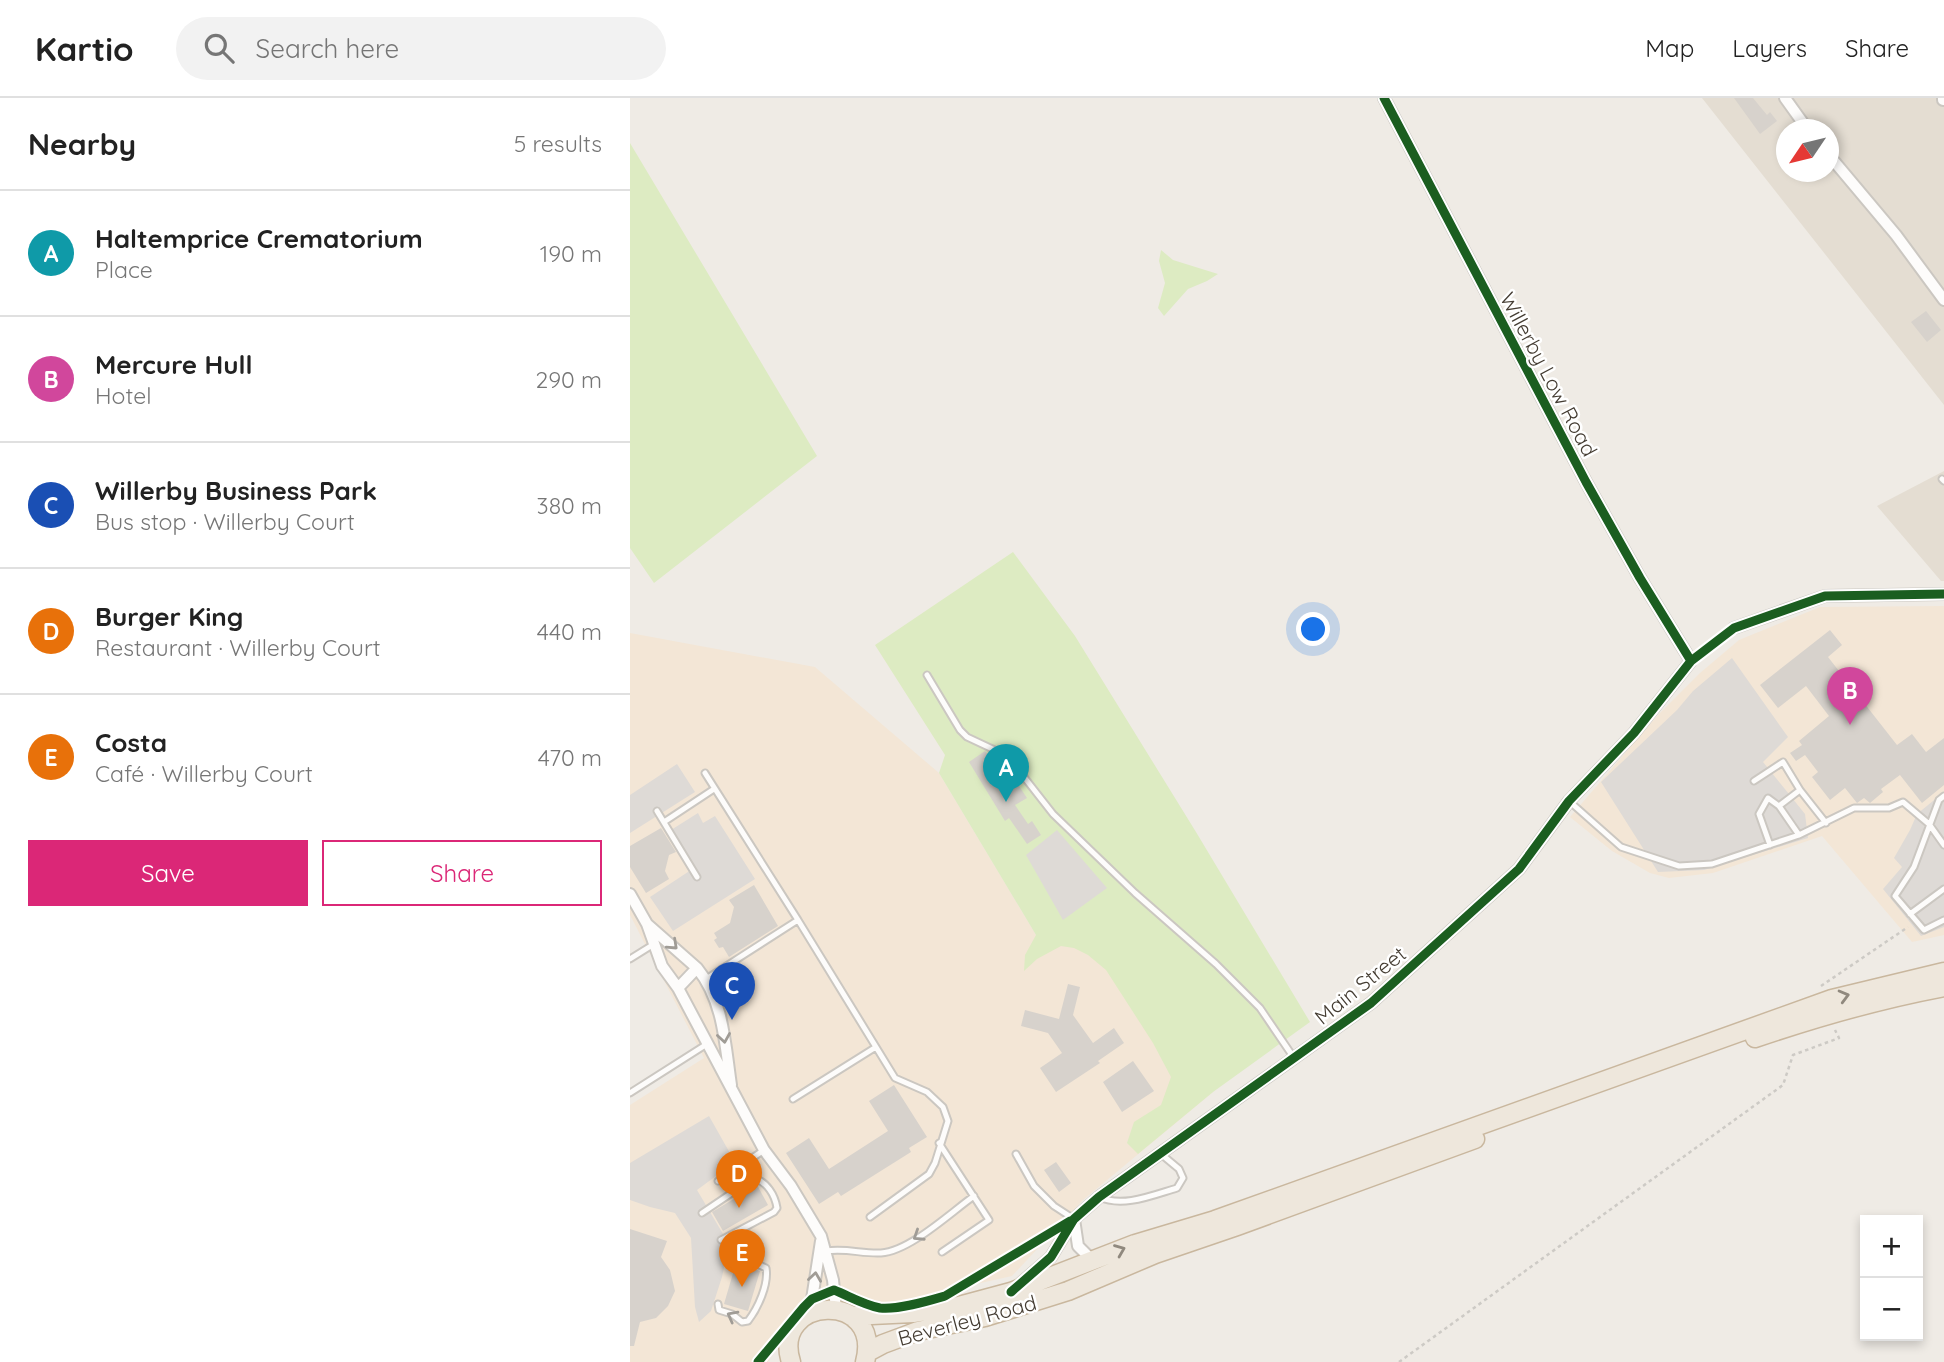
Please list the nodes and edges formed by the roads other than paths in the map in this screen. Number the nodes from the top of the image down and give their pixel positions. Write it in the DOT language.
graph roads {
  1 [pos="1384,98"];
  2 [pos="1785,98"];
  3 [pos="1800,119"];
  4 [pos="1839,166"];
  5 [pos="1944,300"];
  6 [pos="1944,593"];
  7 [pos="1734,628"];
  8 [pos="1691,661"];
  9 [pos="927,675"];
  10 [pos="705,773"];
  11 [pos="1754,781"];
  12 [pos="715,789"];
  13 [pos="1800,790"];
  14 [pos="1944,796"];
  15 [pos="1569,801"];
  16 [pos="1779,806"];
  17 [pos="657,811"];
  18 [pos="664,822"];
  19 [pos="1826,823"];
  20 [pos="1929,824"];
  21 [pos="1799,835"];
  22 [pos="1770,845"];
  23 [pos="1944,845"];
  24 [pos="697,877"];
  25 [pos="1944,889"];
  26 [pos="630,894"];
  27 [pos="1910,914"];
  28 [pos="797,920"];
  29 [pos="1944,920"];
  30 [pos="647,924"];
  31 [pos="654,944"];
  32 [pos="630,959"];
  33 [pos="697,968"];
  34 [pos="1944,972"];
  35 [pos="706,979"];
  36 [pos="1944,987"];
  37 [pos="678,988"];
  38 [pos="707,1044"];
  39 [pos="876,1047"];
  40 [pos="1294,1058"];
  41 [pos="731,1085"];
  42 [pos="630,1093"];
  43 [pos="793,1099"];
  44 [pos="939,1143"];
  45 [pos="764,1150"];
  46 [pos="1016,1154"];
  47 [pos="1161,1154"];
  48 [pos="718,1181"];
  49 [pos="974,1196"];
  50 [pos="1099,1197"];
  51 [pos="702,1213"];
  52 [pos="870,1217"];
  53 [pos="1074,1219"];
  54 [pos="821,1236"];
  55 [pos="721,1240"];
  56 [pos="728,1251"];
  57 [pos="825,1251"];
  58 [pos="942,1252"];
  59 [pos="1093,1261"];
  60 [pos="1011,1292"];
  61 [pos="718,1304"];
  62 [pos="844,1313"];
  63 [pos="804,1317"];
  64 [pos="788,1342"];
  65 [pos="867,1357"];
  66 [pos="774,1362"];
  67 [pos="791,1362"];
  1 -- 8 [label="street, Willerby Low Road"];
  2 -- 3 [label="street"];
  4 -- 5 [label="street"];
  6 -- 7 [label="street"];
  8 -- 15 [label="street, Main Street"];
  9 -- 40 [label="lane"];
  10 -- 12 [label="lane"];
  11 -- 13 [label="lane"];
  12 -- 18 [label="lane"];
  12 -- 28 [label="lane"];
  13 -- 16 [label="lane"];
  13 -- 19 [label="lane"];
  14 -- 20 [label="lane"];
  15 -- 22 [label="lane"];
  15 -- 40 [label="street, Main Street"];
  16 -- 21 [label="lane"];
  16 -- 22 [label="lane"];
  17 -- 18 [label="lane"];
  18 -- 24 [label="lane"];
  19 -- 20 [label="lane"];
  19 -- 21 [label="lane"];
  20 -- 23 [label="lane"];
  20 -- 27 [label="lane"];
  21 -- 22 [label="lane"];
  25 -- 27 [label="lane"];
  26 -- 30 [label="street"];
  27 -- 29 [label="lane"];
  28 -- 35 [label="lane"];
  28 -- 39 [label="lane"];
  30 -- 31 [label="street"];
  30 -- 33 [label="street, one-way"];
  31 -- 32 [label="lane"];
  31 -- 37 [label="street"];
  33 -- 35 [label="street"];
  33 -- 37 [label="street"];
  59 -- 34 [label="highway, Beverley Road, one-way"];
  35 -- 41 [label="street, one-way"];
  36 -- 65 [label="highway, Beverley Road"];
  37 -- 38 [label="street"];
  38 -- 41 [label="street"];
  38 -- 42 [label="lane"];
  39 -- 43 [label="lane"];
  39 -- 44 [label="lane"];
  40 -- 47 [label="street, Main Street"];
  41 -- 45 [label="street"];
  44 -- 49 [label="lane"];
  44 -- 52 [label="lane"];
  45 -- 48 [label="lane"];
  45 -- 54 [label="street"];
  46 -- 53 [label="lane"];
  47 -- 50 [label="street, Main Street"];
  47 -- 50 [label="lane"];
  49 -- 57 [label="lane, one-way"];
  49 -- 58 [label="lane"];
  50 -- 53 [label="street, Main Street"];
  51 -- 55 [label="lane"];
  53 -- 59 [label="street"];
  53 -- 60 [label="street, Main Street"];
  54 -- 57 [label="street"];
  63 -- 54 [label="street, one-way"];
  56 -- 61 [label="lane, one-way"];
  57 -- 62 [label="street"];
  59 -- 60 [label="highway, Beverley Road"];
  60 -- 62 [label="highway, Beverley Road"];
  62 -- 63 [label="highway, Beverley Road"];
  62 -- 65 [label="highway"];
  63 -- 64 [label="highway"];
  64 -- 66 [label="highway"];
  64 -- 67 [label="highway"];
}
